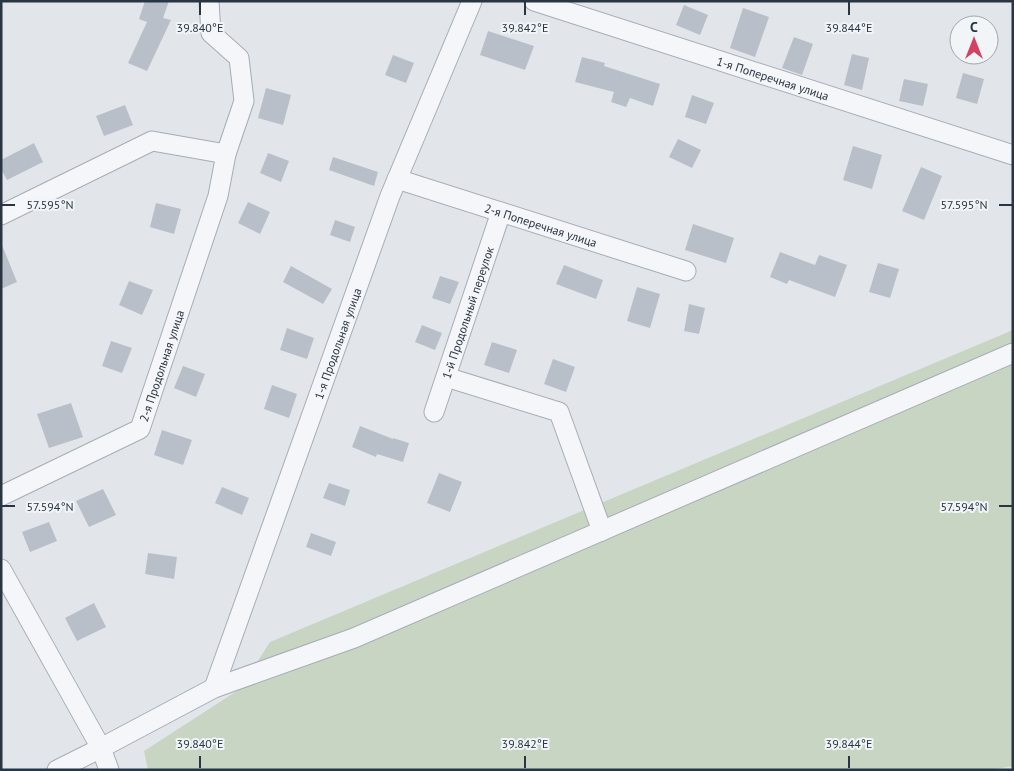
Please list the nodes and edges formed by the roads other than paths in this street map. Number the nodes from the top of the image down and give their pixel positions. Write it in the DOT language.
graph roads {
  1 [pos="209,1"];
  2 [pos="472,1"];
  3 [pos="534,1"];
  4 [pos="226,154"];
  5 [pos="1013,155"];
  6 [pos="397,179"];
  7 [pos="501,212"];
  8 [pos="1,214"];
  9 [pos="686,271"];
  10 [pos="1013,353"];
  11 [pos="446,377"];
  12 [pos="434,412"];
  13 [pos="1,496"];
  14 [pos="602,531"];
  15 [pos="1,569"];
  16 [pos="214,688"];
  17 [pos="101,748"];
  18 [pos="57,770"];
  19 [pos="109,770"];
  1 -- 4 [label="street, 2-я Продольная улица"];
  2 -- 6 [label="street, 1-я Продольная улица"];
  3 -- 5 [label="street, 1-я Поперечная улица"];
  4 -- 8 [label="street"];
  4 -- 13 [label="street, 2-я Продольная улица"];
  6 -- 7 [label="street, 2-я Поперечная улица"];
  6 -- 16 [label="street, 1-я Продольная улица"];
  7 -- 9 [label="street, 2-я Поперечная улица"];
  7 -- 11 [label="street, 1-й Продольный переулок"];
  10 -- 14 [label="street"];
  11 -- 12 [label="street, 1-й Продольный переулок"];
  11 -- 14 [label="street"];
  14 -- 16 [label="street"];
  15 -- 17 [label="street"];
  16 -- 17 [label="street"];
  17 -- 18 [label="street"];
  17 -- 19 [label="street"];
}
